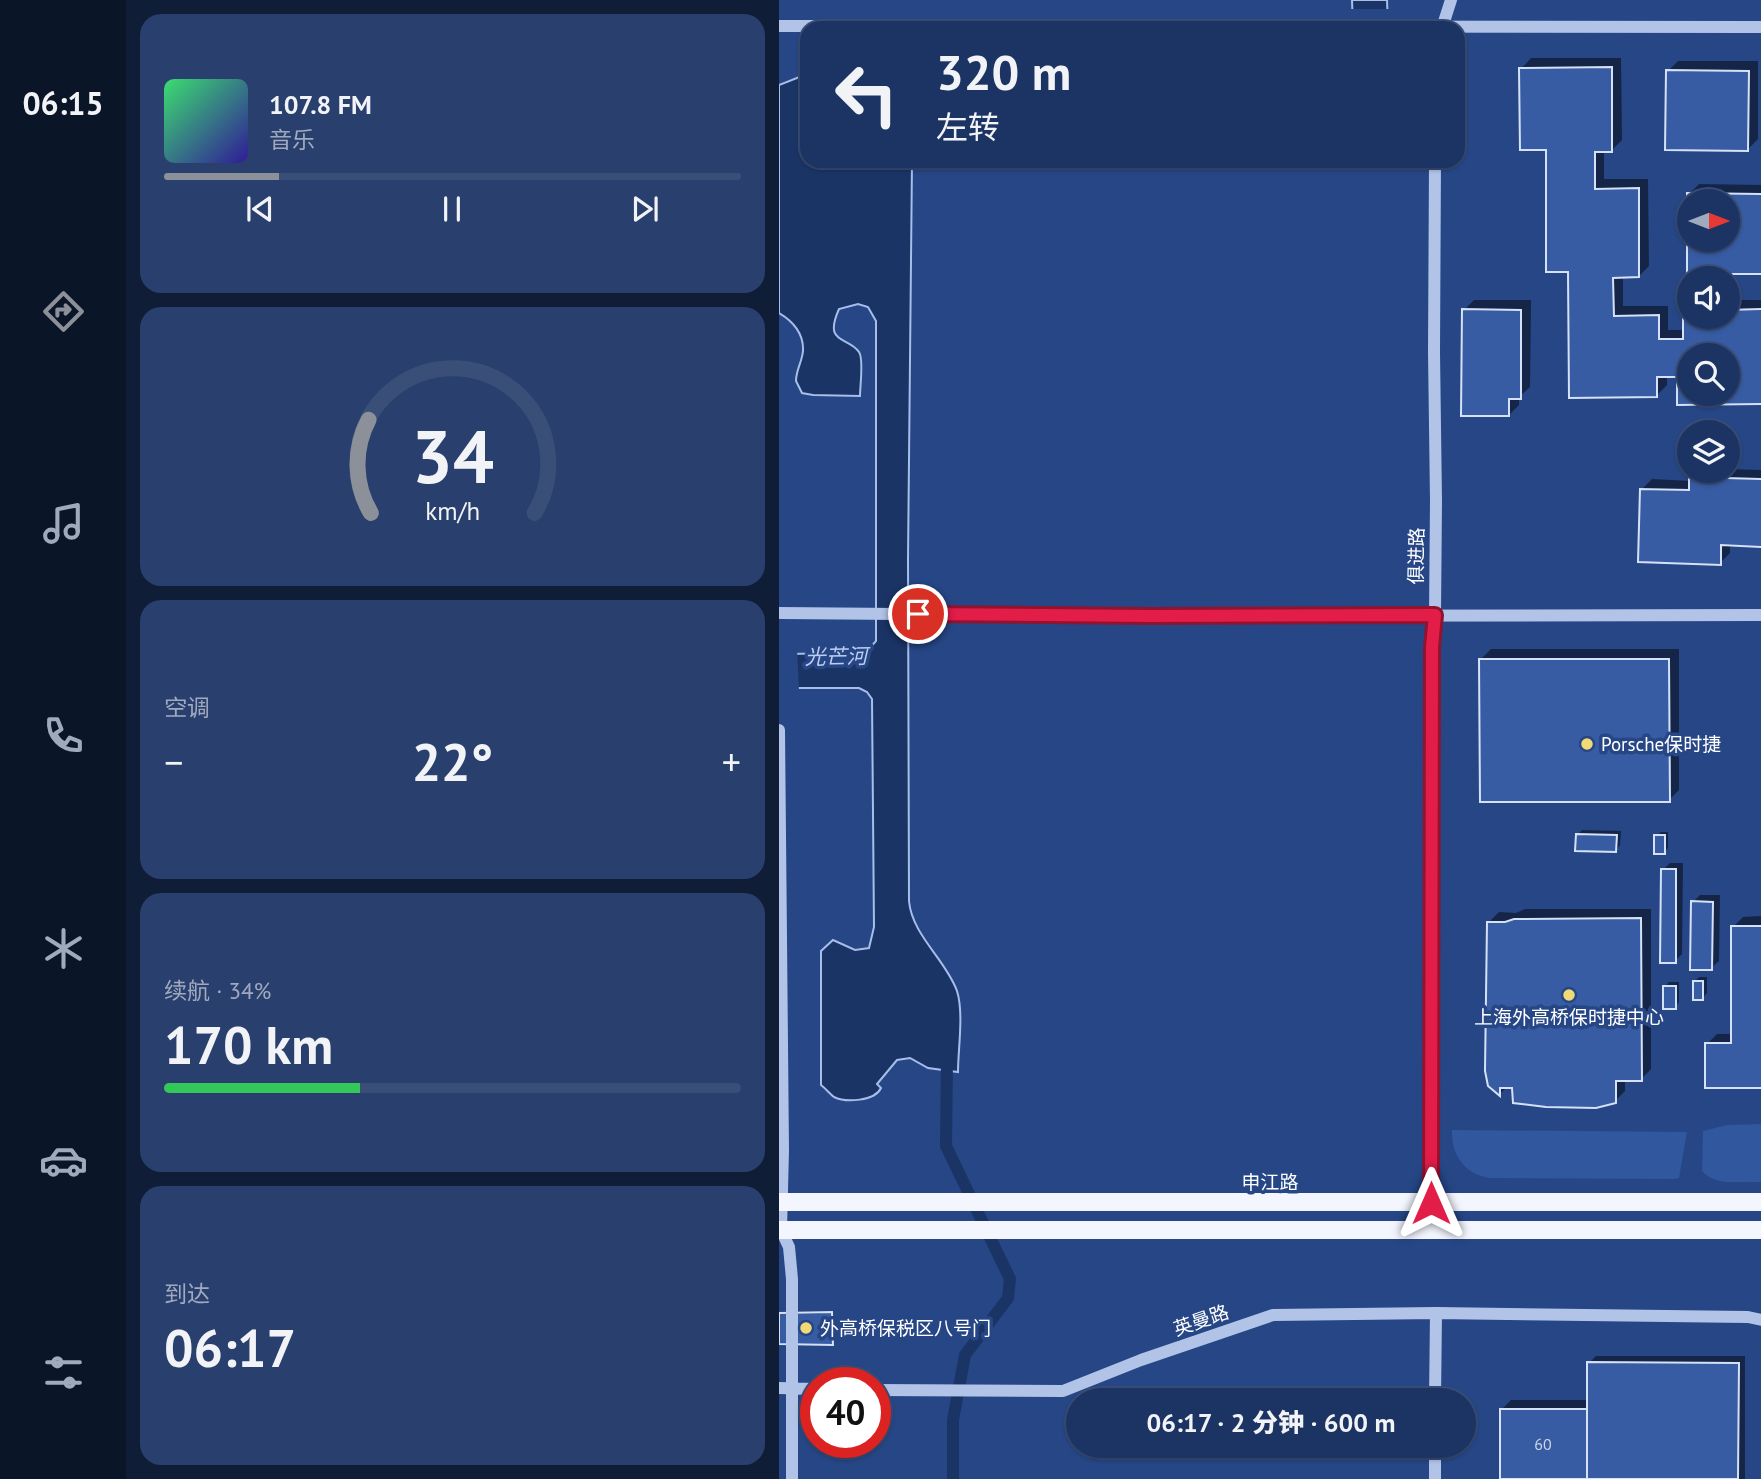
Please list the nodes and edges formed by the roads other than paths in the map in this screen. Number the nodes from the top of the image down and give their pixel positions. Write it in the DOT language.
graph roads {
  1 [pos="1451,0"];
  2 [pos="1445,21"];
  3 [pos="779,26"];
  4 [pos="800,26"];
  5 [pos="1465,27"];
  6 [pos="1761,27"];
  7 [pos="1435,168"];
  8 [pos="779,613"];
  9 [pos="1435,615"];
  10 [pos="1761,615"];
  11 [pos="779,730"];
  12 [pos="780,1202"];
  13 [pos="1761,1202"];
  14 [pos="1431,1203"];
  15 [pos="780,1230"];
  16 [pos="1761,1230"];
  17 [pos="1436,1313"];
  18 [pos="1761,1320"];
  19 [pos="786,1388"];
  20 [pos="1435,1388"];
  21 [pos="891,1390"];
  22 [pos="1435,1458"];
  23 [pos="792,1479"];
  24 [pos="1435,1479"];
  1 -- 2 [label="street"];
  3 -- 4 [label="street"];
  5 -- 6 [label="street"];
  7 -- 9 [label="street, 俱进路"];
  8 -- 9 [label="street"];
  9 -- 10 [label="street"];
  9 -- 14 [label="street, 俱进路"];
  11 -- 12 [label="street"];
  12 -- 14 [label="main road, 申江路"];
  12 -- 15 [label="street"];
  13 -- 14 [label="main road, 申江路"];
  15 -- 16 [label="main road"];
  15 -- 19 [label="street"];
  17 -- 18 [label="street, 英曼路"];
  17 -- 20 [label="street"];
  17 -- 21 [label="street, 英曼路"];
  19 -- 23 [label="street"];
  22 -- 24 [label="street"];
}
